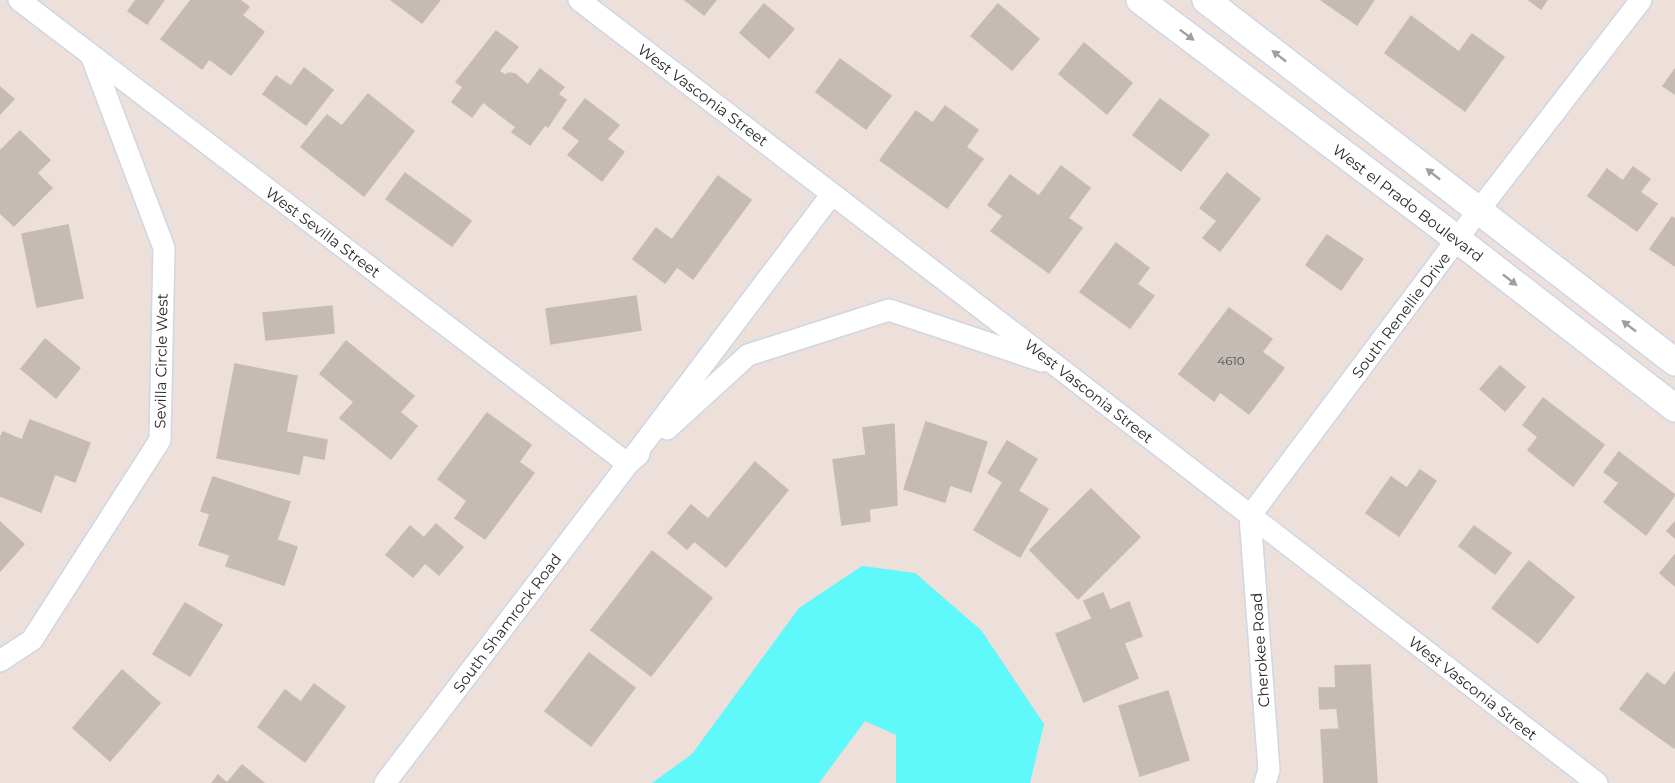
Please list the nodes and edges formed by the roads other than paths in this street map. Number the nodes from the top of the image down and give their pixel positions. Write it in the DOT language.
graph roads {
  1 [pos="19,0"];
  2 [pos="579,0"];
  3 [pos="1140,0"];
  4 [pos="1206,0"];
  5 [pos="1641,0"];
  6 [pos="91,55"];
  7 [pos="832,194"];
  8 [pos="1479,210"];
  9 [pos="1457,240"];
  10 [pos="1675,362"];
  11 [pos="1058,367"];
  12 [pos="1675,408"];
  13 [pos="628,464"];
  14 [pos="1250,516"];
  15 [pos="0,661"];
  16 [pos="385,783"];
  17 [pos="1265,783"];
  18 [pos="1597,783"];
  1 -- 6 [label="street, West Sevilla Street"];
  2 -- 7 [label="street, West Vasconia Street"];
  3 -- 9 [label="street, West el Prado Boulevard, one-way"];
  8 -- 4 [label="street, one-way"];
  5 -- 8 [label="street, South Renellie Drive"];
  6 -- 13 [label="street, West Sevilla Street"];
  6 -- 15 [label="street, Sevilla Circle West"];
  7 -- 11 [label="street, West Vasconia Street"];
  7 -- 13 [label="street, South Shamrock Road"];
  8 -- 9 [label="street, South Renellie Drive"];
  10 -- 8 [label="street, one-way"];
  9 -- 12 [label="street, West el Prado Boulevard, one-way"];
  9 -- 14 [label="street, South Renellie Drive"];
  11 -- 13 [label="street, South Shamrock Road"];
  11 -- 14 [label="street, West Vasconia Street"];
  13 -- 16 [label="street, South Shamrock Road"];
  14 -- 17 [label="street, Cherokee Road"];
  14 -- 18 [label="street, West Vasconia Street"];
}
